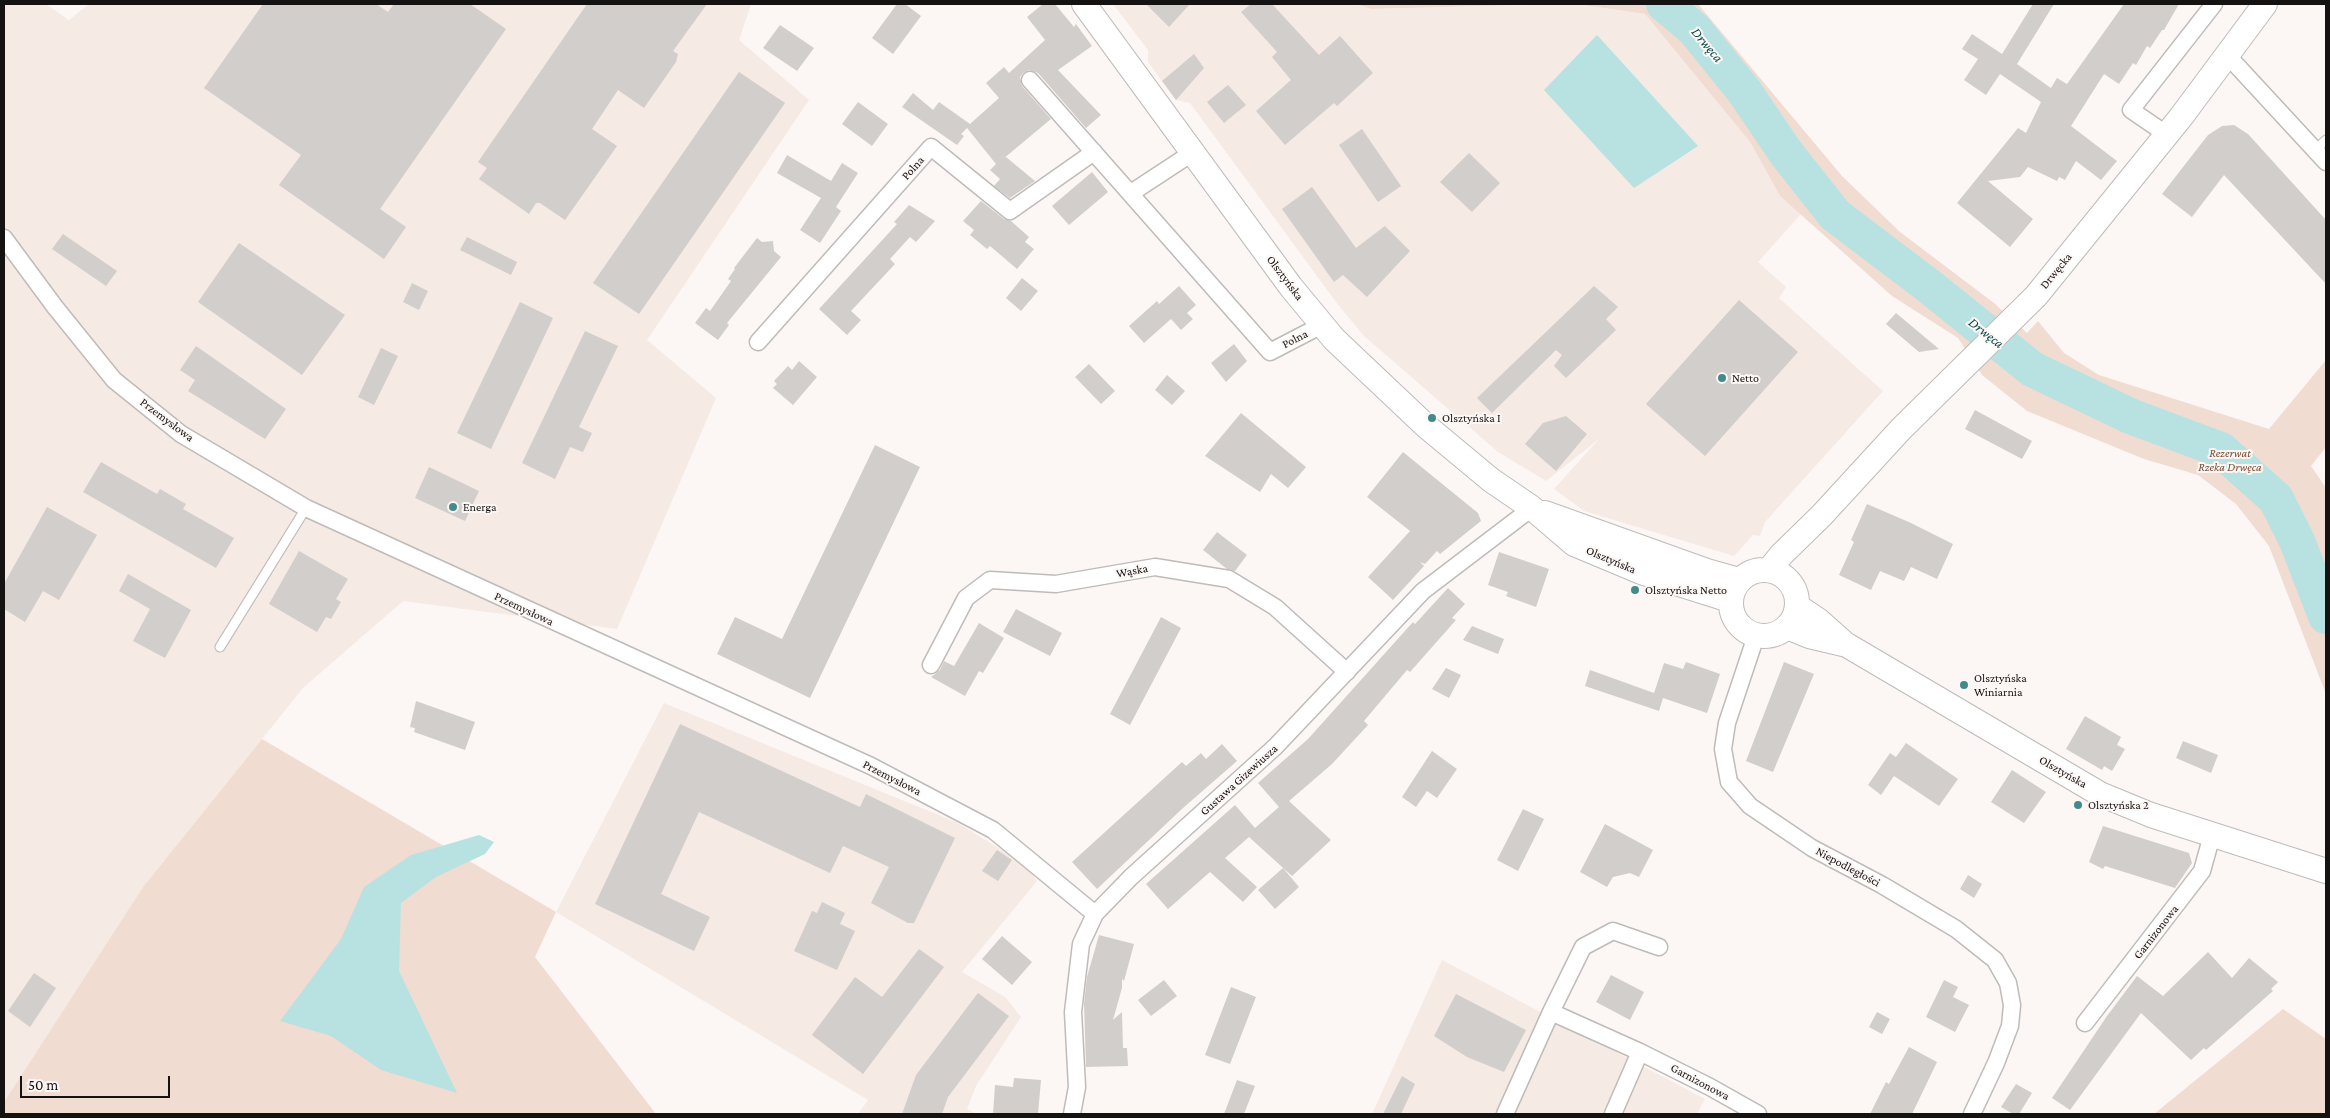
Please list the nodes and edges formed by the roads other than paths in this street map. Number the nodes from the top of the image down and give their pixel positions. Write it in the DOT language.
graph roads {
  1 [pos="1084,4"];
  2 [pos="2214,4"];
  3 [pos="2265,4"];
  4 [pos="2228,56"];
  5 [pos="1030,80"];
  6 [pos="2166,134"];
  7 [pos="2323,151"];
  8 [pos="1094,152"];
  9 [pos="1192,153"];
  10 [pos="1131,194"];
  11 [pos="4,238"];
  12 [pos="1322,325"];
  13 [pos="758,342"];
  14 [pos="306,508"];
  15 [pos="1532,508"];
  16 [pos="1778,575"];
  17 [pos="1734,590"];
  18 [pos="1797,606"];
  19 [pos="1787,627"];
  20 [pos="1756,636"];
  21 [pos="1845,644"];
  22 [pos="220,647"];
  23 [pos="931,665"];
  24 [pos="1347,672"];
  25 [pos="2212,834"];
  26 [pos="2326,871"];
  27 [pos="1096,914"];
  28 [pos="1659,947"];
  29 [pos="1551,1012"];
  30 [pos="2085,1023"];
  31 [pos="1640,1052"];
  32 [pos="1072,1114"];
  33 [pos="1505,1114"];
  34 [pos="1613,1114"];
  35 [pos="1758,1114"];
  36 [pos="1972,1114"];
  1 -- 9 [label="street, Olsztyńska"];
  2 -- 6 [label="street"];
  3 -- 4 [label="street, Drwęcka"];
  4 -- 6 [label="street, Drwęcka"];
  4 -- 7 [label="street"];
  5 -- 8 [label="street, Polna"];
  6 -- 16 [label="street, Drwęcka"];
  8 -- 10 [label="street, Polna"];
  8 -- 13 [label="street, Polna"];
  9 -- 10 [label="street"];
  9 -- 12 [label="street, Olsztyńska"];
  10 -- 12 [label="street, Polna"];
  11 -- 14 [label="street, Przemysłowa"];
  12 -- 15 [label="street, Olsztyńska"];
  14 -- 22 [label="lane"];
  14 -- 27 [label="street, Przemysłowa"];
  15 -- 17 [label="street, Olsztyńska"];
  15 -- 24 [label="street, Gustawa Gizewiusza"];
  16 -- 17 [label="street"];
  16 -- 18 [label="street"];
  17 -- 20 [label="street"];
  18 -- 19 [label="street"];
  18 -- 21 [label="street, Olsztyńska"];
  19 -- 20 [label="street"];
  19 -- 21 [label="street, Olsztyńska"];
  20 -- 36 [label="street, Niepodległości"];
  21 -- 25 [label="street, Olsztyńska"];
  23 -- 24 [label="street, Wąska"];
  24 -- 27 [label="street, Gustawa Gizewiusza"];
  25 -- 26 [label="street, Olsztyńska"];
  25 -- 30 [label="street, Garnizonowa"];
  27 -- 32 [label="street, Gustawa Gizewiusza"];
  28 -- 29 [label="street"];
  29 -- 31 [label="street, Garnizonowa"];
  29 -- 33 [label="street"];
  31 -- 34 [label="street"];
  31 -- 35 [label="street, Garnizonowa"];
}
